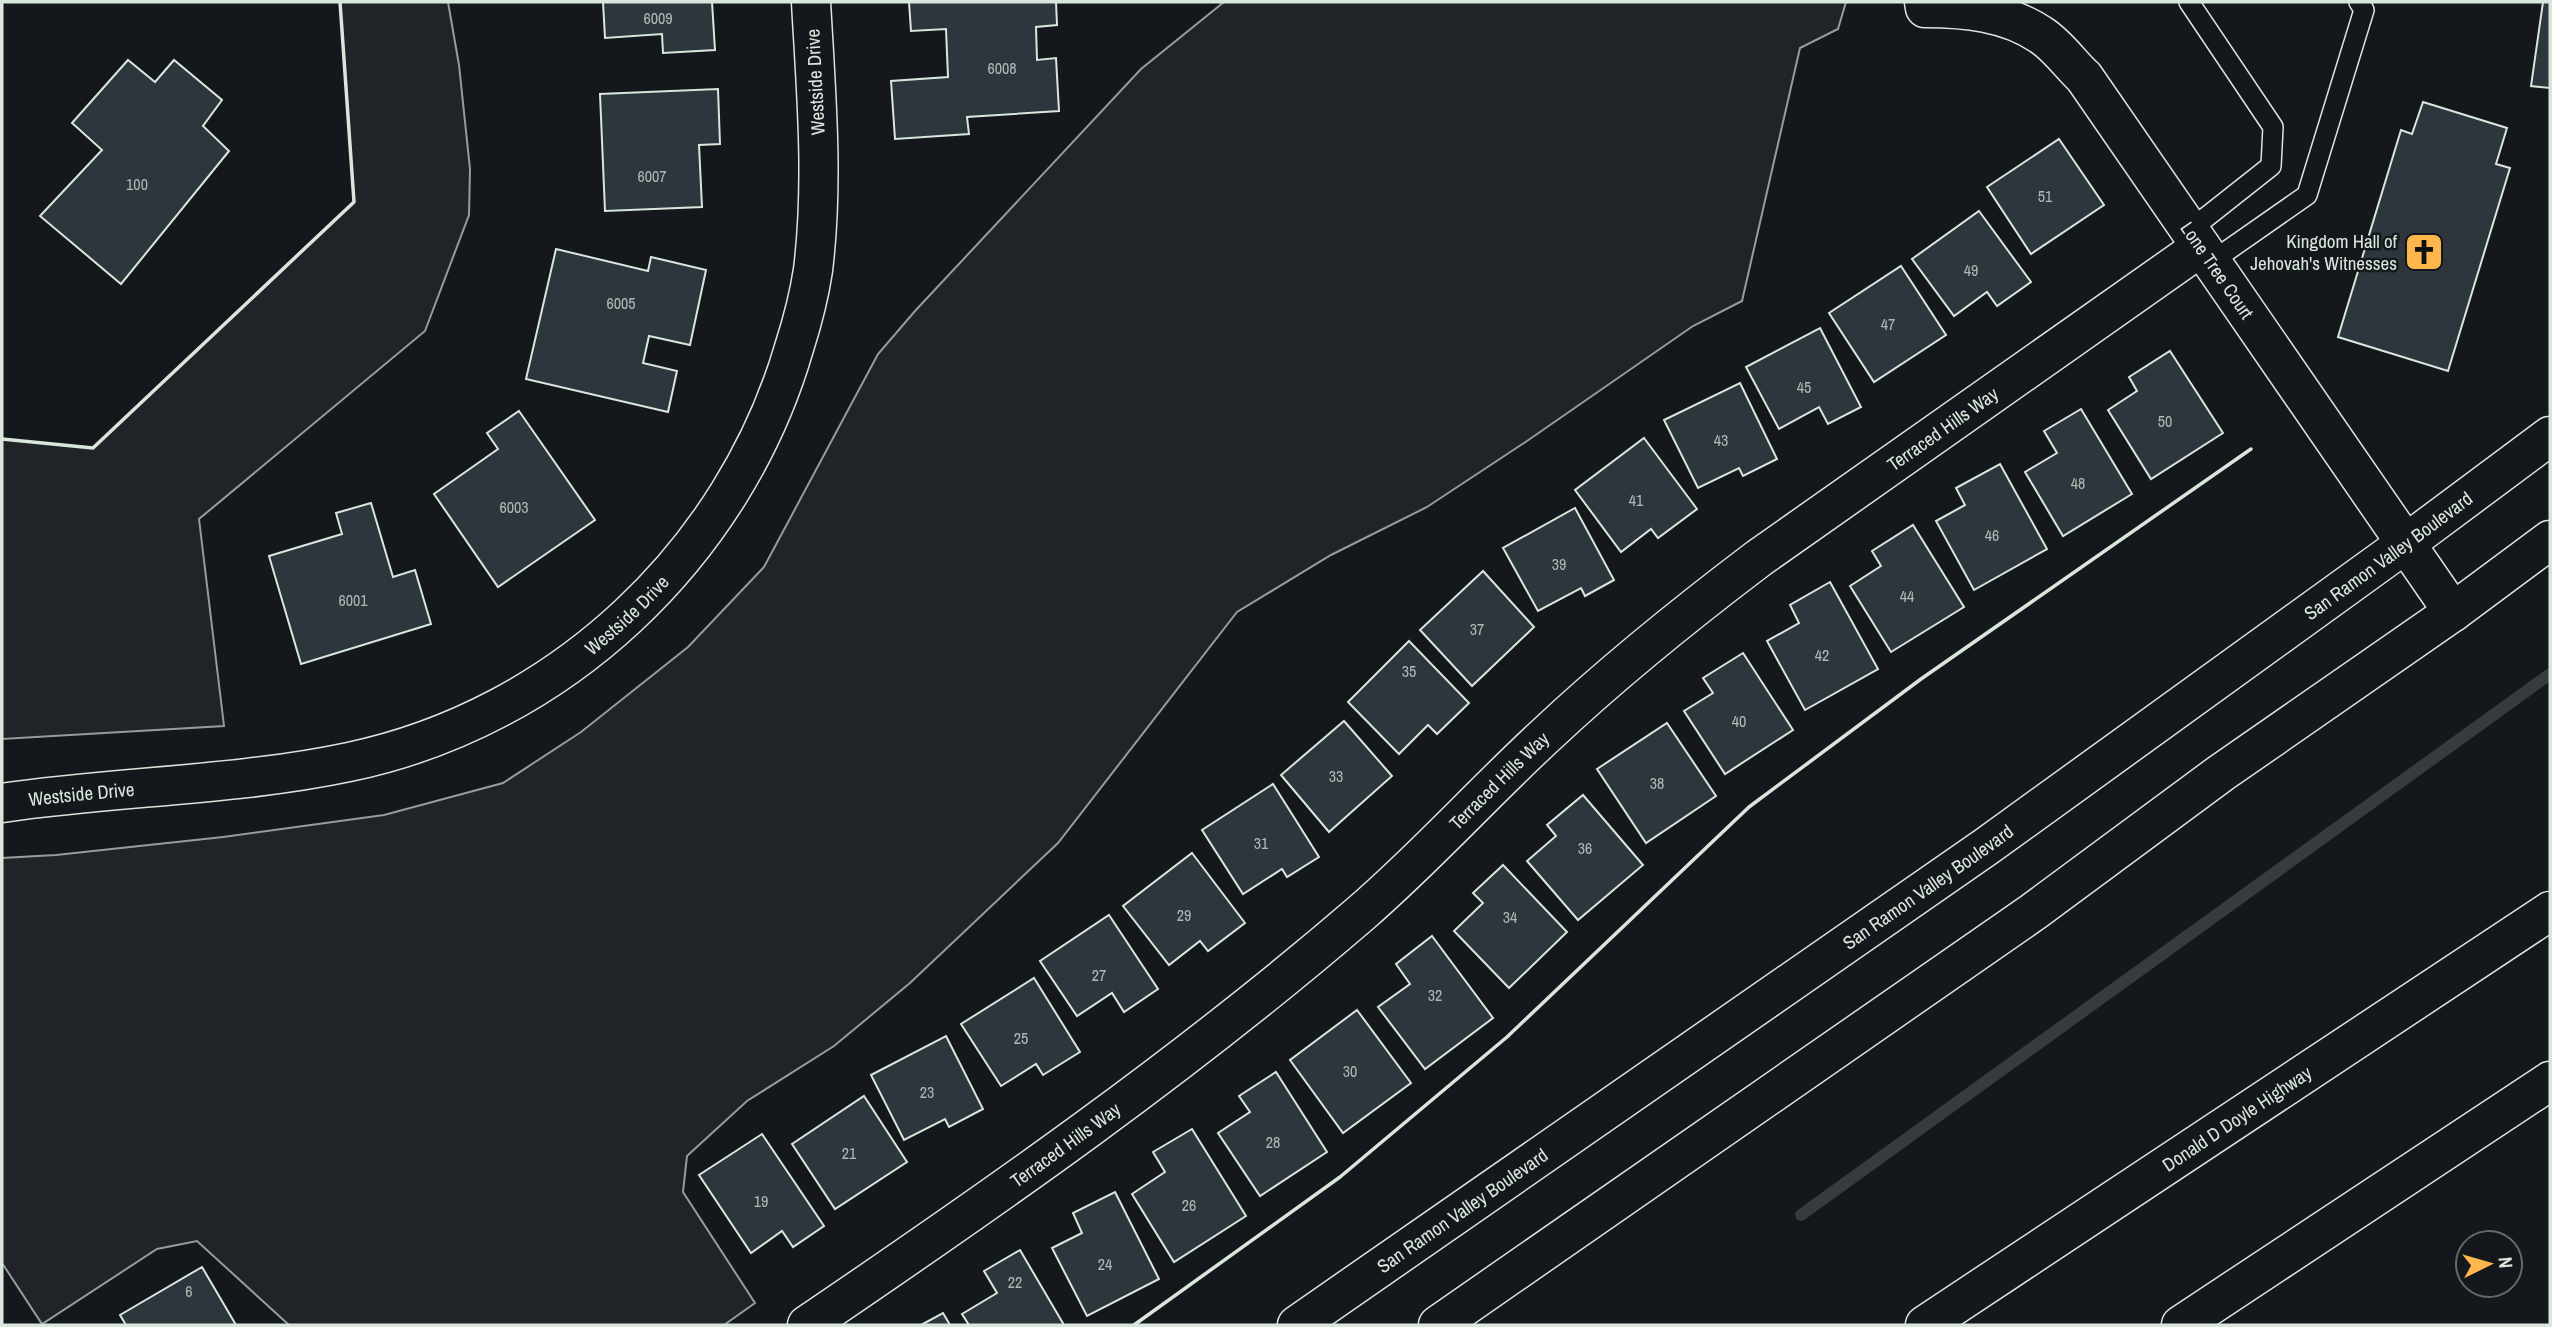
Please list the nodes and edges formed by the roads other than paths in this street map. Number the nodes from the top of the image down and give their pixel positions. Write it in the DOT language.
graph roads {
  1 [pos="811,2"];
  2 [pos="2189,2"];
  3 [pos="2360,2"];
  4 [pos="1925,5"];
  5 [pos="2201,246"];
  6 [pos="2550,436"];
  7 [pos="2550,540"];
  8 [pos="2405,544"];
  9 [pos="2453,612"];
  10 [pos="2,803"];
  11 [pos="2550,911"];
  12 [pos="2550,1081"];
  13 [pos="807,1325"];
  14 [pos="1297,1325"];
  15 [pos="1438,1325"];
  16 [pos="1925,1325"];
  17 [pos="2180,1325"];
  1 -- 10 [label="main road, Westside Drive"];
  2 -- 5 [label="lane"];
  3 -- 5 [label="lane"];
  4 -- 5 [label="main road, Lone Tree Court"];
  5 -- 8 [label="main road, Lone Tree Court"];
  5 -- 13 [label="main road, Terraced Hills Way"];
  6 -- 8 [label="main road, San Ramon Valley Boulevard"];
  7 -- 9 [label="main road"];
  8 -- 9 [label="main road, Lone Tree Court"];
  8 -- 14 [label="main road, San Ramon Valley Boulevard"];
  9 -- 15 [label="main road"];
  11 -- 16 [label="main road, Donald D Doyle Highway"];
  12 -- 17 [label="main road"];
}
